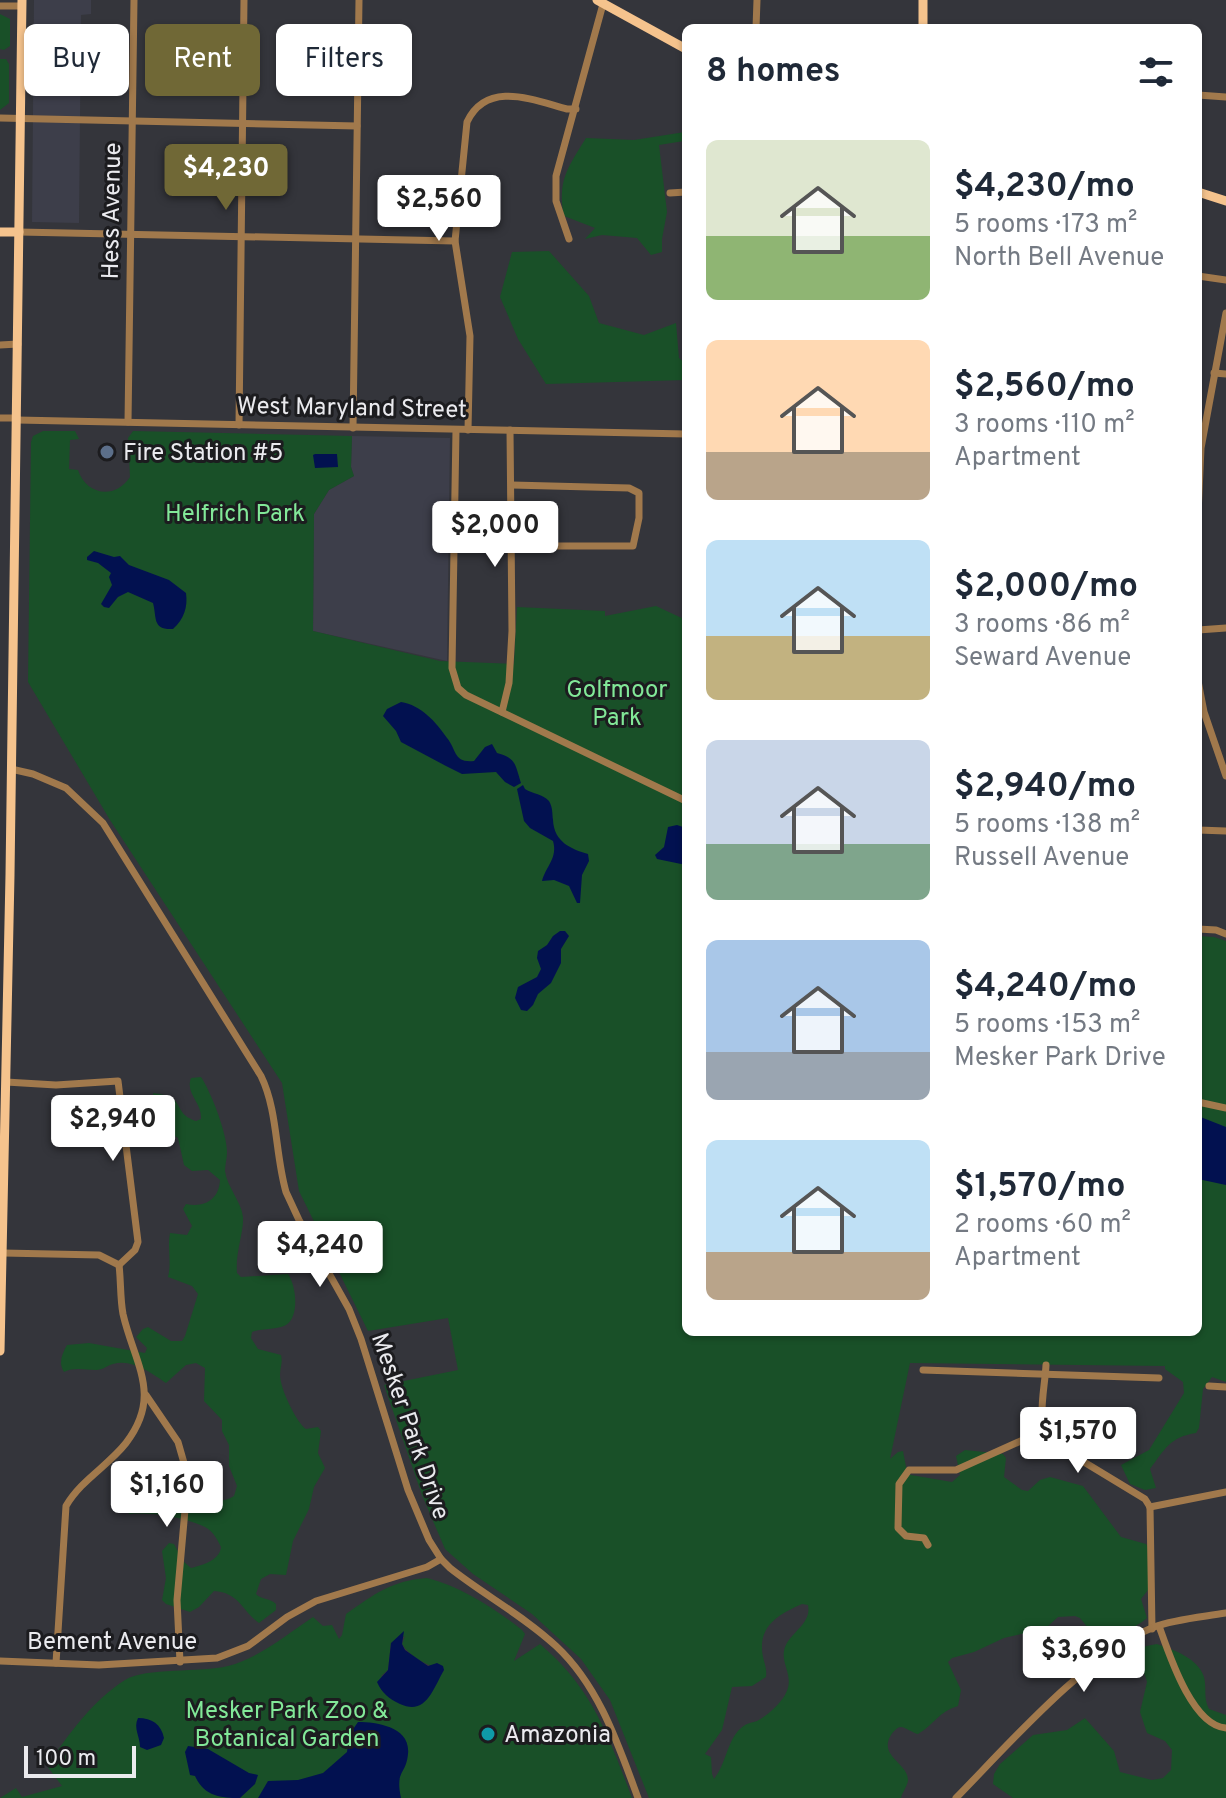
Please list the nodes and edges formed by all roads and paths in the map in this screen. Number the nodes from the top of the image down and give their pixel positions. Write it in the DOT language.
graph roads {
  1 [pos="134,0"];
  2 [pos="244,0"];
  3 [pos="359,0"];
  4 [pos="757,0"];
  5 [pos="923,0"];
  6 [pos="600,2"];
  7 [pos="22,3"];
  8 [pos="0,6"];
  9 [pos="756,24"];
  10 [pos="923,24"];
  11 [pos="682,47"];
  12 [pos="1202,95"];
  13 [pos="1226,97"];
  14 [pos="576,109"];
  15 [pos="0,118"];
  16 [pos="20,119"];
  17 [pos="132,121"];
  18 [pos="243,124"];
  19 [pos="357,126"];
  20 [pos="682,192"];
  21 [pos="670,193"];
  22 [pos="1202,193"];
  23 [pos="1226,201"];
  24 [pos="0,232"];
  25 [pos="19,232"];
  26 [pos="131,234"];
  27 [pos="241,237"];
  28 [pos="569,239"];
  29 [pos="355,240"];
  30 [pos="455,241"];
  31 [pos="1202,277"];
  32 [pos="1226,280"];
  33 [pos="1226,313"];
  34 [pos="18,344"];
  35 [pos="0,345"];
  36 [pos="1214,373"];
  37 [pos="1226,374"];
  38 [pos="0,418"];
  39 [pos="17,419"];
  40 [pos="128,422"];
  41 [pos="239,425"];
  42 [pos="353,428"];
  43 [pos="456,430"];
  44 [pos="468,430"];
  45 [pos="510,430"];
  46 [pos="1202,433"];
  47 [pos="682,434"];
  48 [pos="512,485"];
  49 [pos="511,546"];
  50 [pos="1226,628"];
  51 [pos="1202,630"];
  52 [pos="1202,702"];
  53 [pos="502,712"];
  54 [pos="11,769"];
  55 [pos="1226,776"];
  56 [pos="682,799"];
  57 [pos="1202,830"];
  58 [pos="1226,831"];
  59 [pos="5,875"];
  60 [pos="1202,930"];
  61 [pos="1226,934"];
  62 [pos="6,1082"];
  63 [pos="1202,1103"];
  64 [pos="1226,1108"];
  65 [pos="3,1253"];
  66 [pos="119,1265"];
  67 [pos="1,1287"];
  68 [pos="0,1351"];
  69 [pos="1046,1365"];
  70 [pos="923,1370"];
  71 [pos="1045,1374"];
  72 [pos="1159,1378"];
  73 [pos="1209,1386"];
  74 [pos="1226,1387"];
  75 [pos="146,1395"];
  76 [pos="1043,1427"];
  77 [pos="1226,1492"];
  78 [pos="1150,1507"];
  79 [pos="928,1545"];
  80 [pos="441,1559"];
  81 [pos="1226,1613"];
  82 [pos="1155,1627"];
  83 [pos="0,1661"];
  84 [pos="180,1662"];
  85 [pos="56,1663"];
  86 [pos="1224,1728"];
  87 [pos="638,1798"];
  88 [pos="956,1798"];
  1 -- 17 [label="street, Hess Avenue"];
  2 -- 18 [label="street"];
  3 -- 19 [label="street"];
  4 -- 9 [label="street"];
  5 -- 10 [label="main road"];
  6 -- 11 [label="main road"];
  6 -- 14 [label="street"];
  7 -- 8 [label="street"];
  7 -- 16 [label="main road"];
  12 -- 13 [label="street"];
  14 -- 28 [label="street"];
  14 -- 30 [label="street"];
  15 -- 16 [label="street"];
  16 -- 17 [label="street"];
  16 -- 25 [label="main road"];
  17 -- 18 [label="street"];
  17 -- 26 [label="street, Hess Avenue"];
  18 -- 19 [label="street"];
  18 -- 27 [label="street"];
  19 -- 29 [label="street"];
  20 -- 21 [label="street"];
  22 -- 23 [label="main road"];
  24 -- 25 [label="main road"];
  25 -- 26 [label="street"];
  25 -- 34 [label="main road"];
  26 -- 27 [label="street"];
  26 -- 40 [label="street, Hess Avenue"];
  27 -- 29 [label="street"];
  27 -- 41 [label="street"];
  29 -- 30 [label="street"];
  29 -- 42 [label="street"];
  30 -- 44 [label="street"];
  31 -- 32 [label="street"];
  33 -- 36 [label="street"];
  34 -- 35 [label="street"];
  34 -- 39 [label="main road"];
  36 -- 37 [label="street"];
  36 -- 46 [label="street"];
  38 -- 39 [label="street, West Maryland Street"];
  39 -- 40 [label="street, West Maryland Street"];
  39 -- 54 [label="main road"];
  40 -- 41 [label="street, West Maryland Street"];
  41 -- 42 [label="street, West Maryland Street"];
  42 -- 43 [label="street, West Maryland Street"];
  43 -- 44 [label="street, West Maryland Street"];
  43 -- 53 [label="street"];
  44 -- 45 [label="street, West Maryland Street"];
  45 -- 47 [label="street, West Maryland Street"];
  45 -- 48 [label="street"];
  48 -- 49 [label="street"];
  48 -- 49 [label="street"];
  49 -- 53 [label="street"];
  50 -- 51 [label="street"];
  52 -- 55 [label="street"];
  53 -- 56 [label="street"];
  54 -- 59 [label="main road"];
  54 -- 80 [label="street, Mesker Park Drive"];
  57 -- 58 [label="street"];
  59 -- 62 [label="main road"];
  60 -- 61 [label="street"];
  62 -- 65 [label="main road"];
  62 -- 66 [label="street"];
  63 -- 64 [label="street"];
  65 -- 66 [label="street"];
  65 -- 67 [label="main road"];
  66 -- 75 [label="street"];
  67 -- 68 [label="main road"];
  69 -- 71 [label="street"];
  70 -- 71 [label="street"];
  71 -- 72 [label="street"];
  71 -- 76 [label="street"];
  73 -- 74 [label="street"];
  75 -- 84 [label="street"];
  75 -- 85 [label="street"];
  76 -- 78 [label="street"];
  76 -- 79 [label="street"];
  77 -- 78 [label="street"];
  78 -- 82 [label="street"];
  80 -- 84 [label="street, Bement Avenue"];
  80 -- 87 [label="street, Mesker Park Drive"];
  81 -- 82 [label="street"];
  82 -- 86 [label="street"];
  82 -- 88 [label="street"];
  83 -- 85 [label="street, Bement Avenue"];
  84 -- 85 [label="street, Bement Avenue"];
}
